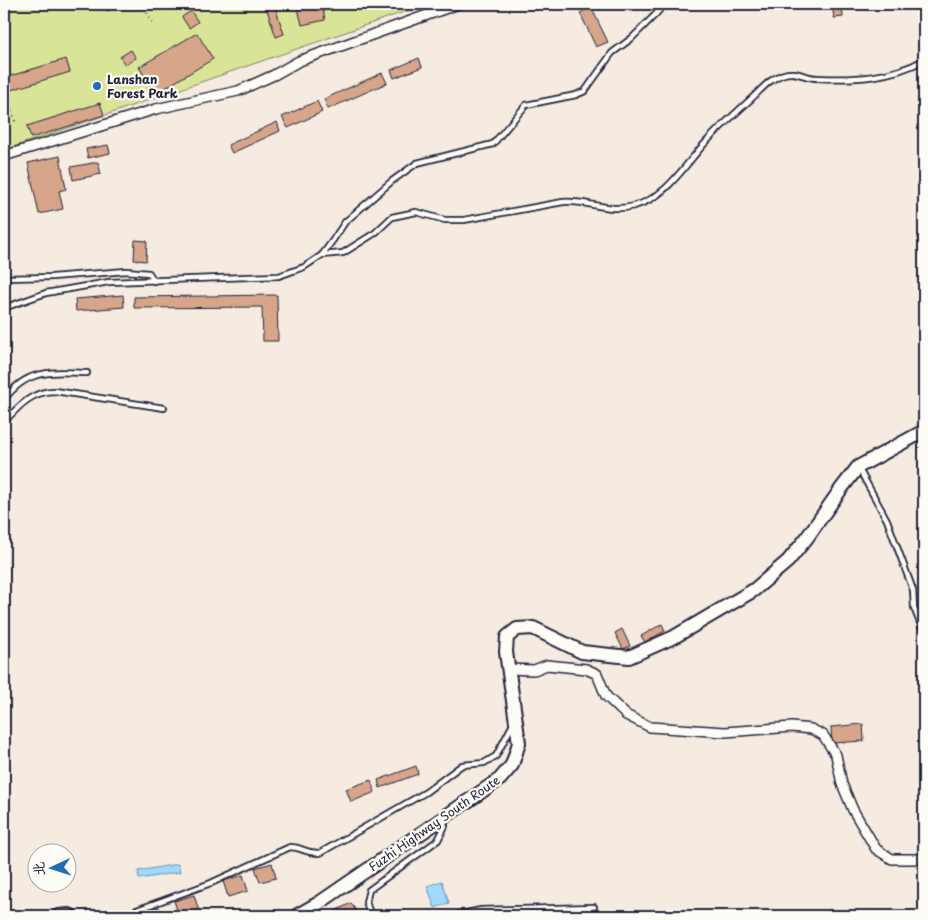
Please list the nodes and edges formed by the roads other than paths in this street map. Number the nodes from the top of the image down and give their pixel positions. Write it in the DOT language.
graph roads {
  1 [pos="458,4"];
  2 [pos="664,4"];
  3 [pos="924,60"];
  4 [pos="4,156"];
  5 [pos="322,255"];
  6 [pos="4,278"];
  7 [pos="154,281"];
  8 [pos="4,308"];
  9 [pos="87,373"];
  10 [pos="4,400"];
  11 [pos="164,408"];
  12 [pos="4,422"];
  13 [pos="924,431"];
  14 [pos="858,467"];
  15 [pos="924,633"];
  16 [pos="508,669"];
  17 [pos="516,718"];
  18 [pos="442,818"];
  19 [pos="924,859"];
  20 [pos="594,907"];
  21 [pos="59,916"];
  22 [pos="71,916"];
  23 [pos="120,916"];
  24 [pos="296,916"];
  25 [pos="371,916"];
  26 [pos="452,916"];
  1 -- 4 [label="street"];
  2 -- 5 [label="lane"];
  3 -- 5 [label="lane"];
  5 -- 7 [label="lane"];
  6 -- 7 [label="lane"];
  7 -- 8 [label="lane"];
  9 -- 10 [label="lane"];
  11 -- 12 [label="lane"];
  13 -- 14 [label="main road, Fuzhi Highway South Route"];
  14 -- 15 [label="lane"];
  14 -- 16 [label="main road, Fuzhi Highway South Route"];
  16 -- 17 [label="main road, Fuzhi Highway South Route"];
  16 -- 19 [label="street"];
  17 -- 18 [label="main road, Fuzhi Highway South Route"];
  17 -- 23 [label="lane"];
  18 -- 24 [label="main road, Fuzhi Highway South Route"];
  18 -- 25 [label="lane"];
  20 -- 26 [label="lane"];
  21 -- 22 [label="main road"];
}
